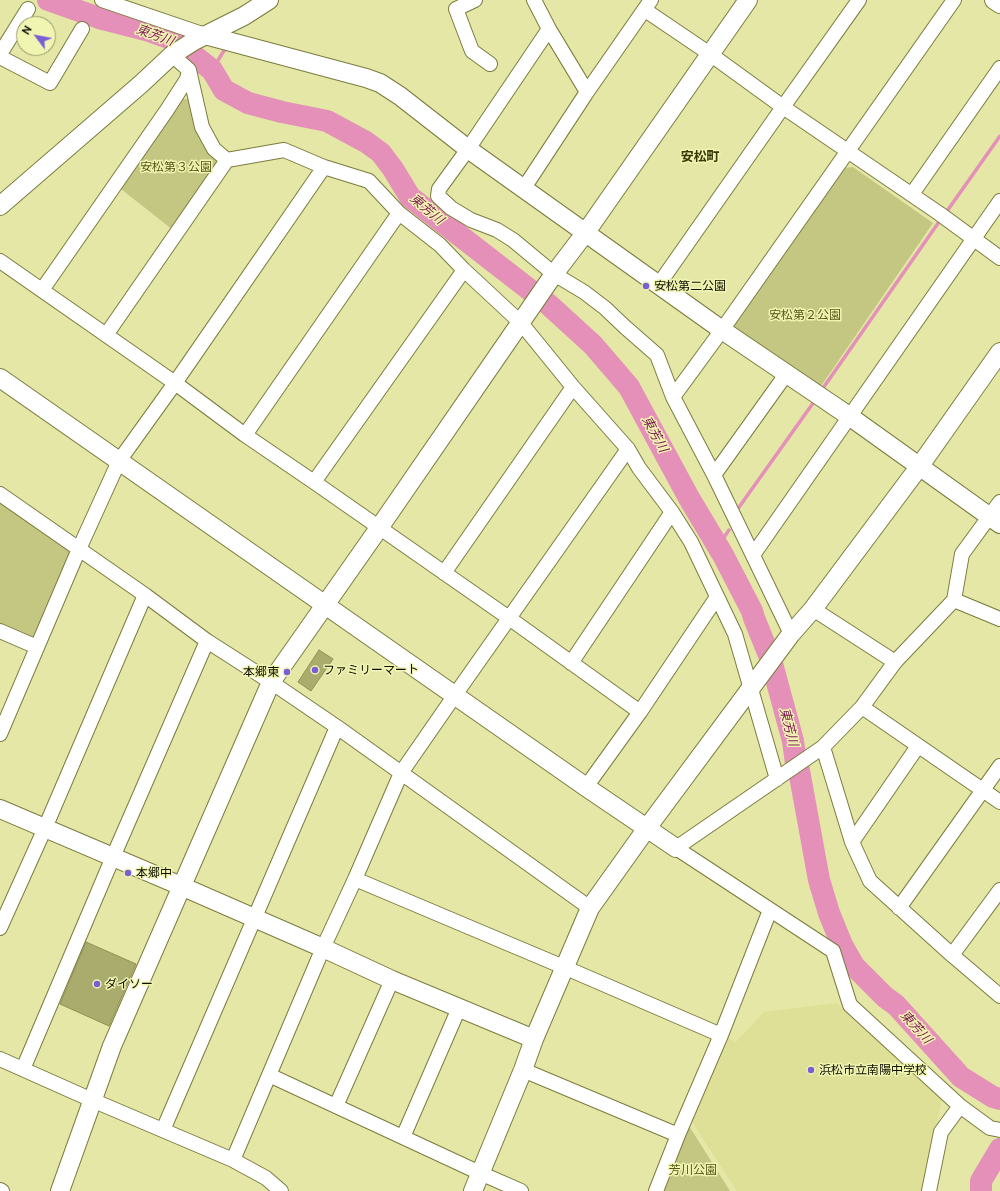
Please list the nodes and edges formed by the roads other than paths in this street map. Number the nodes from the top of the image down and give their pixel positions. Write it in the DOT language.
graph roads {
  1 [pos="102,0"];
  2 [pos="269,0"];
  3 [pos="475,0"];
  4 [pos="534,0"];
  5 [pos="748,0"];
  6 [pos="859,0"];
  7 [pos="954,0"];
  8 [pos="994,0"];
  9 [pos="648,3"];
  10 [pos="1000,4"];
  11 [pos="28,9"];
  12 [pos="82,29"];
  13 [pos="550,29"];
  14 [pos="200,38"];
  15 [pos="175,53"];
  16 [pos="0,54"];
  17 [pos="710,54"];
  18 [pos="0,57"];
  19 [pos="490,64"];
  20 [pos="1000,68"];
  21 [pos="189,70"];
  22 [pos="587,92"];
  23 [pos="782,106"];
  24 [pos="468,149"];
  25 [pos="848,151"];
  26 [pos="227,160"];
  27 [pos="324,167"];
  28 [pos="524,188"];
  29 [pos="912,194"];
  30 [pos="1000,201"];
  31 [pos="0,206"];
  32 [pos="399,213"];
  33 [pos="586,232"];
  34 [pos="973,239"];
  35 [pos="1000,258"];
  36 [pos="0,261"];
  37 [pos="464,270"];
  38 [pos="551,279"];
  39 [pos="659,284"];
  40 [pos="42,290"];
  41 [pos="522,321"];
  42 [pos="722,330"];
  43 [pos="106,335"];
  44 [pos="1000,352"];
  45 [pos="787,373"];
  46 [pos="0,378"];
  47 [pos="175,383"];
  48 [pos="573,387"];
  49 [pos="673,397"];
  50 [pos="850,416"];
  51 [pos="245,435"];
  52 [pos="628,449"];
  53 [pos="119,461"];
  54 [pos="919,467"];
  55 [pos="714,475"];
  56 [pos="314,482"];
  57 [pos="0,494"];
  58 [pos="672,512"];
  59 [pos="997,514"];
  60 [pos="379,528"];
  61 [pos="79,549"];
  62 [pos="753,555"];
  63 [pos="444,573"];
  64 [pos="145,595"];
  65 [pos="717,597"];
  66 [pos="954,600"];
  67 [pos="325,605"];
  68 [pos="813,609"];
  69 [pos="509,618"];
  70 [pos="1000,619"];
  71 [pos="0,631"];
  72 [pos="791,634"];
  73 [pos="208,641"];
  74 [pos="37,647"];
  75 [pos="895,662"];
  76 [pos="571,663"];
  77 [pos="271,682"];
  78 [pos="751,689"];
  79 [pos="455,695"];
  80 [pos="862,707"];
  81 [pos="640,712"];
  82 [pos="337,727"];
  83 [pos="0,734"];
  84 [pos="918,746"];
  85 [pos="823,747"];
  86 [pos="1000,766"];
  87 [pos="401,773"];
  88 [pos="777,779"];
  89 [pos="586,787"];
  90 [pos="983,789"];
  91 [pos="1000,802"];
  92 [pos="0,809"];
  93 [pos="45,828"];
  94 [pos="647,828"];
  95 [pos="852,842"];
  96 [pos="676,848"];
  97 [pos="113,857"];
  98 [pos="355,879"];
  99 [pos="181,886"];
  100 [pos="1000,890"];
  101 [pos="590,908"];
  102 [pos="899,908"];
  103 [pos="770,910"];
  104 [pos="254,918"];
  105 [pos="0,928"];
  106 [pos="323,948"];
  107 [pos="952,955"];
  108 [pos="566,968"];
  109 [pos="392,980"];
  110 [pos="1000,996"];
  111 [pos="459,1008"];
  112 [pos="721,1035"];
  113 [pos="534,1039"];
  114 [pos="0,1059"];
  115 [pos="23,1069"];
  116 [pos="523,1070"];
  117 [pos="270,1075"];
  118 [pos="92,1100"];
  119 [pos="336,1106"];
  120 [pos="960,1106"];
  121 [pos="163,1130"];
  122 [pos="1000,1130"];
  123 [pos="678,1135"];
  124 [pos="402,1137"];
  125 [pos="233,1160"];
  126 [pos="480,1173"];
  127 [pos="60,1191"];
  128 [pos="281,1191"];
  129 [pos="473,1191"];
  130 [pos="521,1191"];
  131 [pos="656,1191"];
  132 [pos="929,1191"];
  1 -- 14 [label="street"];
  2 -- 14 [label="street"];
  3 -- 19 [label="street"];
  4 -- 13 [label="street"];
  5 -- 17 [label="street"];
  6 -- 23 [label="street"];
  7 -- 25 [label="street"];
  8 -- 10 [label="street"];
  9 -- 17 [label="street"];
  9 -- 22 [label="street"];
  11 -- 16 [label="street"];
  12 -- 18 [label="street"];
  13 -- 22 [label="street"];
  13 -- 24 [label="street"];
  14 -- 15 [label="street"];
  14 -- 24 [label="street"];
  15 -- 21 [label="street"];
  15 -- 31 [label="street"];
  17 -- 23 [label="street"];
  17 -- 33 [label="street"];
  20 -- 29 [label="street"];
  21 -- 26 [label="street"];
  21 -- 40 [label="street"];
  22 -- 28 [label="street"];
  23 -- 25 [label="street"];
  23 -- 39 [label="street"];
  24 -- 28 [label="street"];
  24 -- 38 [label="street"];
  25 -- 29 [label="street"];
  25 -- 42 [label="street"];
  26 -- 27 [label="street"];
  26 -- 43 [label="street"];
  27 -- 32 [label="street"];
  27 -- 47 [label="street"];
  28 -- 33 [label="street"];
  29 -- 34 [label="street"];
  30 -- 34 [label="street"];
  32 -- 37 [label="street"];
  32 -- 51 [label="street"];
  33 -- 38 [label="street"];
  33 -- 39 [label="street"];
  34 -- 35 [label="street"];
  34 -- 50 [label="street"];
  36 -- 40 [label="street"];
  37 -- 41 [label="street"];
  37 -- 56 [label="street"];
  38 -- 41 [label="street"];
  38 -- 49 [label="street"];
  39 -- 42 [label="street"];
  40 -- 43 [label="street"];
  41 -- 48 [label="street"];
  41 -- 60 [label="street"];
  42 -- 45 [label="street"];
  42 -- 49 [label="street"];
  43 -- 47 [label="street"];
  44 -- 54 [label="street"];
  45 -- 50 [label="street"];
  45 -- 55 [label="street"];
  46 -- 53 [label="street"];
  47 -- 51 [label="street"];
  47 -- 53 [label="street"];
  48 -- 52 [label="street"];
  48 -- 63 [label="street"];
  49 -- 55 [label="street"];
  50 -- 54 [label="street"];
  50 -- 62 [label="street"];
  51 -- 56 [label="street"];
  52 -- 58 [label="street"];
  52 -- 69 [label="street"];
  53 -- 61 [label="street"];
  53 -- 67 [label="street"];
  54 -- 59 [label="street"];
  54 -- 68 [label="street"];
  55 -- 62 [label="street"];
  56 -- 60 [label="street"];
  57 -- 61 [label="street"];
  58 -- 65 [label="street"];
  58 -- 76 [label="street"];
  59 -- 66 [label="street"];
  60 -- 63 [label="street"];
  60 -- 67 [label="street"];
  61 -- 64 [label="street"];
  61 -- 74 [label="street"];
  62 -- 72 [label="street"];
  63 -- 69 [label="street"];
  64 -- 73 [label="street"];
  64 -- 93 [label="street"];
  65 -- 78 [label="street"];
  65 -- 81 [label="street"];
  66 -- 70 [label="street"];
  66 -- 75 [label="street"];
  67 -- 77 [label="street"];
  67 -- 79 [label="street"];
  68 -- 72 [label="street"];
  68 -- 75 [label="street"];
  69 -- 76 [label="street"];
  69 -- 79 [label="street"];
  71 -- 74 [label="street"];
  72 -- 78 [label="street"];
  73 -- 77 [label="street"];
  73 -- 97 [label="street"];
  74 -- 83 [label="street"];
  75 -- 80 [label="street"];
  76 -- 81 [label="street"];
  77 -- 82 [label="street"];
  77 -- 99 [label="street"];
  78 -- 88 [label="street"];
  78 -- 94 [label="street"];
  79 -- 87 [label="street"];
  79 -- 89 [label="street"];
  80 -- 84 [label="street"];
  80 -- 85 [label="street"];
  81 -- 89 [label="street"];
  82 -- 87 [label="street"];
  82 -- 104 [label="street"];
  84 -- 90 [label="street"];
  84 -- 95 [label="street"];
  85 -- 88 [label="street"];
  85 -- 95 [label="street"];
  86 -- 90 [label="street"];
  87 -- 98 [label="street"];
  87 -- 101 [label="street"];
  88 -- 96 [label="street"];
  89 -- 94 [label="street"];
  90 -- 91 [label="street"];
  90 -- 102 [label="street"];
  92 -- 93 [label="street"];
  93 -- 97 [label="street"];
  93 -- 105 [label="street"];
  94 -- 96 [label="street"];
  94 -- 101 [label="street"];
  95 -- 102 [label="street"];
  96 -- 103 [label="street"];
  97 -- 99 [label="street"];
  97 -- 115 [label="street"];
  98 -- 106 [label="street"];
  98 -- 108 [label="street"];
  99 -- 104 [label="street"];
  99 -- 118 [label="street"];
  100 -- 107 [label="street"];
  101 -- 108 [label="street"];
  102 -- 107 [label="street"];
  103 -- 112 [label="street"];
  103 -- 120 [label="street"];
  104 -- 106 [label="street"];
  104 -- 121 [label="street"];
  106 -- 109 [label="street"];
  106 -- 117 [label="street"];
  107 -- 110 [label="street"];
  108 -- 112 [label="street"];
  108 -- 113 [label="street"];
  109 -- 111 [label="street"];
  109 -- 119 [label="street"];
  111 -- 113 [label="street"];
  111 -- 124 [label="street"];
  112 -- 123 [label="street"];
  113 -- 116 [label="street"];
  114 -- 115 [label="street"];
  115 -- 118 [label="street"];
  116 -- 123 [label="street"];
  116 -- 126 [label="street"];
  117 -- 119 [label="street"];
  117 -- 125 [label="street"];
  118 -- 121 [label="street"];
  118 -- 127 [label="street"];
  119 -- 124 [label="street"];
  120 -- 122 [label="street"];
  120 -- 132 [label="street"];
  121 -- 125 [label="street"];
  123 -- 131 [label="street"];
  124 -- 126 [label="street"];
  125 -- 128 [label="street"];
  126 -- 129 [label="street"];
  126 -- 130 [label="street"];
}
